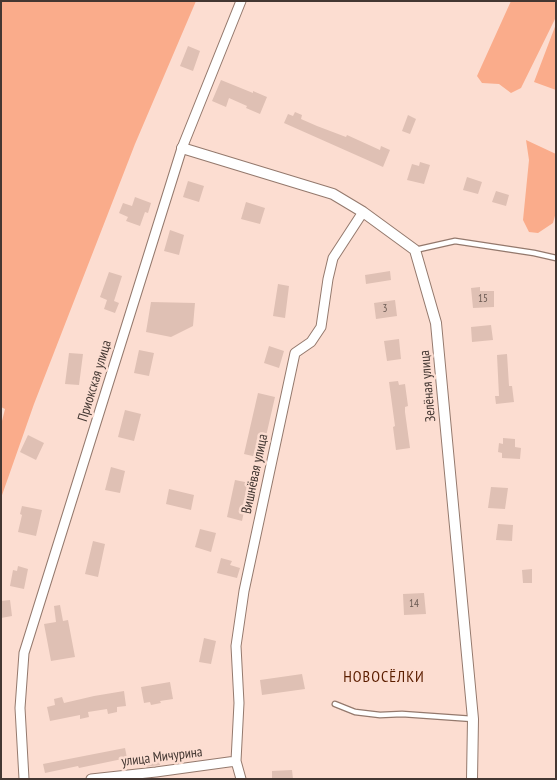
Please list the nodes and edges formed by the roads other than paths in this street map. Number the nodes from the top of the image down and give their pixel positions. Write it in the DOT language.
graph roads {
  1 [pos="242,1"];
  2 [pos="182,148"];
  3 [pos="363,212"];
  4 [pos="415,250"];
  5 [pos="556,258"];
  6 [pos="335,704"];
  7 [pos="473,720"];
  8 [pos="236,761"];
  9 [pos="24,779"];
  10 [pos="91,779"];
  11 [pos="241,779"];
  12 [pos="472,779"];
  1 -- 2 [label="street, Приокская улица"];
  2 -- 3 [label="street"];
  2 -- 9 [label="street, Приокская улица"];
  3 -- 4 [label="street"];
  3 -- 8 [label="street, Вишнёвая улица"];
  4 -- 5 [label="lane"];
  4 -- 7 [label="street, Зелёная улица"];
  6 -- 7 [label="lane"];
  7 -- 12 [label="street, Зелёная улица"];
  8 -- 10 [label="street, улица Мичурина"];
  8 -- 11 [label="street, Вишнёвая улица"];
}
